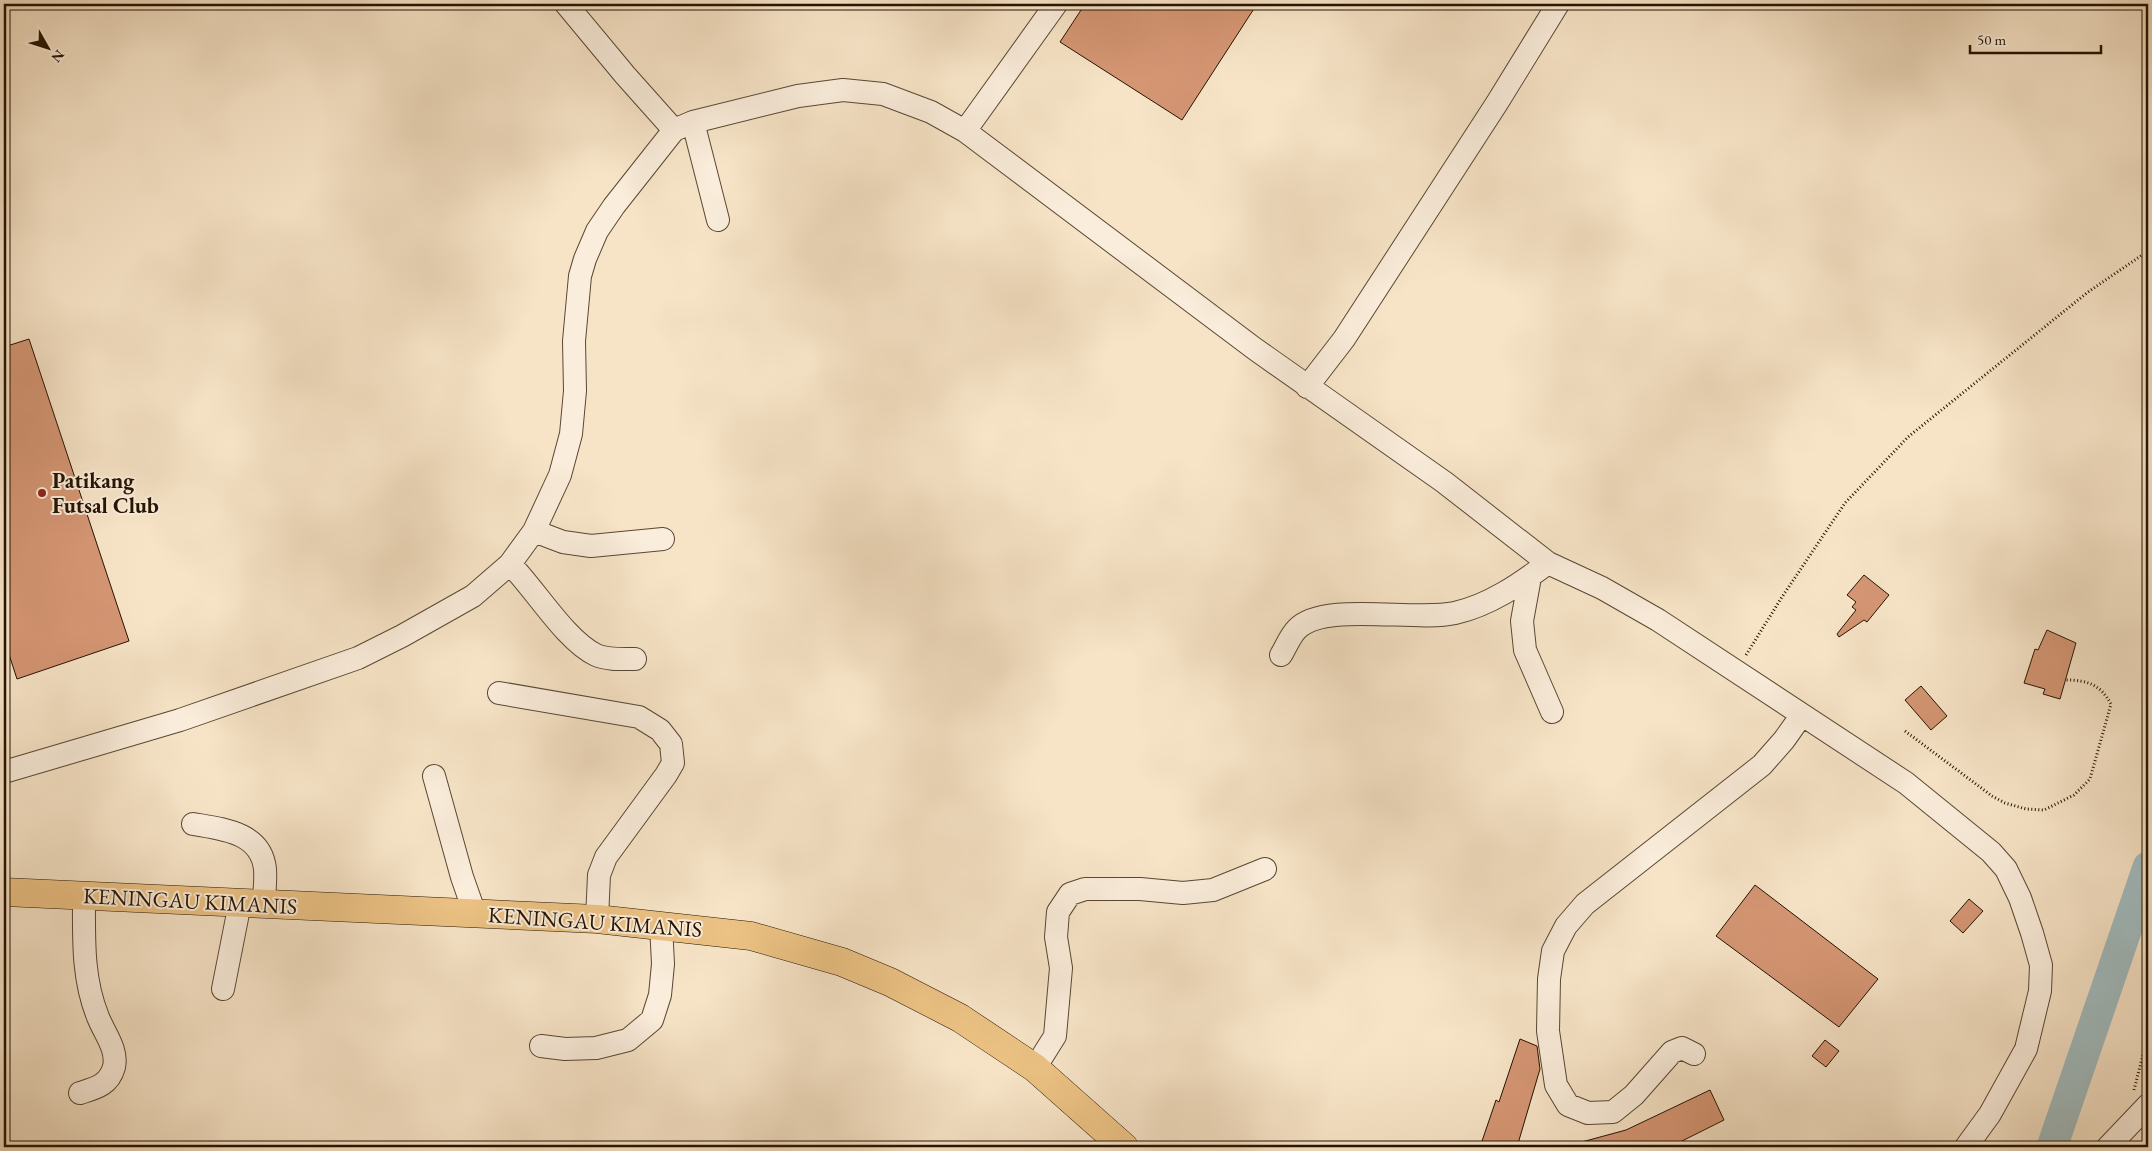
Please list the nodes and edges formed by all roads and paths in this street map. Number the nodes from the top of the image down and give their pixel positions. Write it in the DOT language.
graph roads {
  1 [pos="566,4"];
  2 [pos="1056,4"];
  3 [pos="1558,4"];
  4 [pos="684,126"];
  5 [pos="965,130"];
  6 [pos="718,220"];
  7 [pos="2148,251"];
  8 [pos="1307,387"];
  9 [pos="534,531"];
  10 [pos="663,540"];
  11 [pos="1548,563"];
  12 [pos="510,564"];
  13 [pos="1530,577"];
  14 [pos="1281,656"];
  15 [pos="634,659"];
  16 [pos="1736,672"];
  17 [pos="2066,680"];
  18 [pos="500,693"];
  19 [pos="1552,712"];
  20 [pos="1801,716"];
  21 [pos="1905,731"];
  22 [pos="4,772"];
  23 [pos="434,776"];
  24 [pos="193,824"];
  25 [pos="1265,869"];
  26 [pos="4,892"];
  27 [pos="84,896"];
  28 [pos="252,903"];
  29 [pos="475,914"];
  30 [pos="597,919"];
  31 [pos="661,925"];
  32 [pos="223,990"];
  33 [pos="2148,1035"];
  34 [pos="541,1046"];
  35 [pos="1694,1054"];
  36 [pos="1035,1068"];
  37 [pos="80,1093"];
  38 [pos="2140,1101"];
  39 [pos="1124,1147"];
  40 [pos="1966,1147"];
  41 [pos="2108,1147"];
  1 -- 4 [label="street"];
  2 -- 5 [label="street"];
  3 -- 8 [label="street"];
  4 -- 5 [label="street"];
  4 -- 6 [label="street"];
  4 -- 9 [label="street"];
  5 -- 8 [label="street"];
  7 -- 16 [label="path"];
  8 -- 11 [label="street"];
  9 -- 10 [label="street"];
  9 -- 12 [label="street"];
  11 -- 13 [label="street"];
  11 -- 16 [label="street"];
  12 -- 15 [label="street"];
  12 -- 22 [label="street"];
  13 -- 14 [label="street"];
  13 -- 19 [label="street"];
  16 -- 20 [label="street"];
  17 -- 21 [label="path"];
  18 -- 30 [label="street"];
  20 -- 35 [label="street"];
  20 -- 40 [label="street"];
  23 -- 29 [label="street"];
  24 -- 28 [label="street"];
  25 -- 36 [label="street"];
  26 -- 27 [label="main road, KENINGAU KIMANIS"];
  27 -- 28 [label="main road, KENINGAU KIMANIS"];
  27 -- 37 [label="street"];
  28 -- 29 [label="main road, KENINGAU KIMANIS"];
  28 -- 32 [label="street"];
  29 -- 30 [label="main road, KENINGAU KIMANIS"];
  30 -- 31 [label="main road, KENINGAU KIMANIS"];
  31 -- 34 [label="street"];
  31 -- 36 [label="main road, KENINGAU KIMANIS"];
  33 -- 38 [label="path"];
  36 -- 39 [label="main road, KENINGAU KIMANIS"];
  38 -- 41 [label="street"];
}
